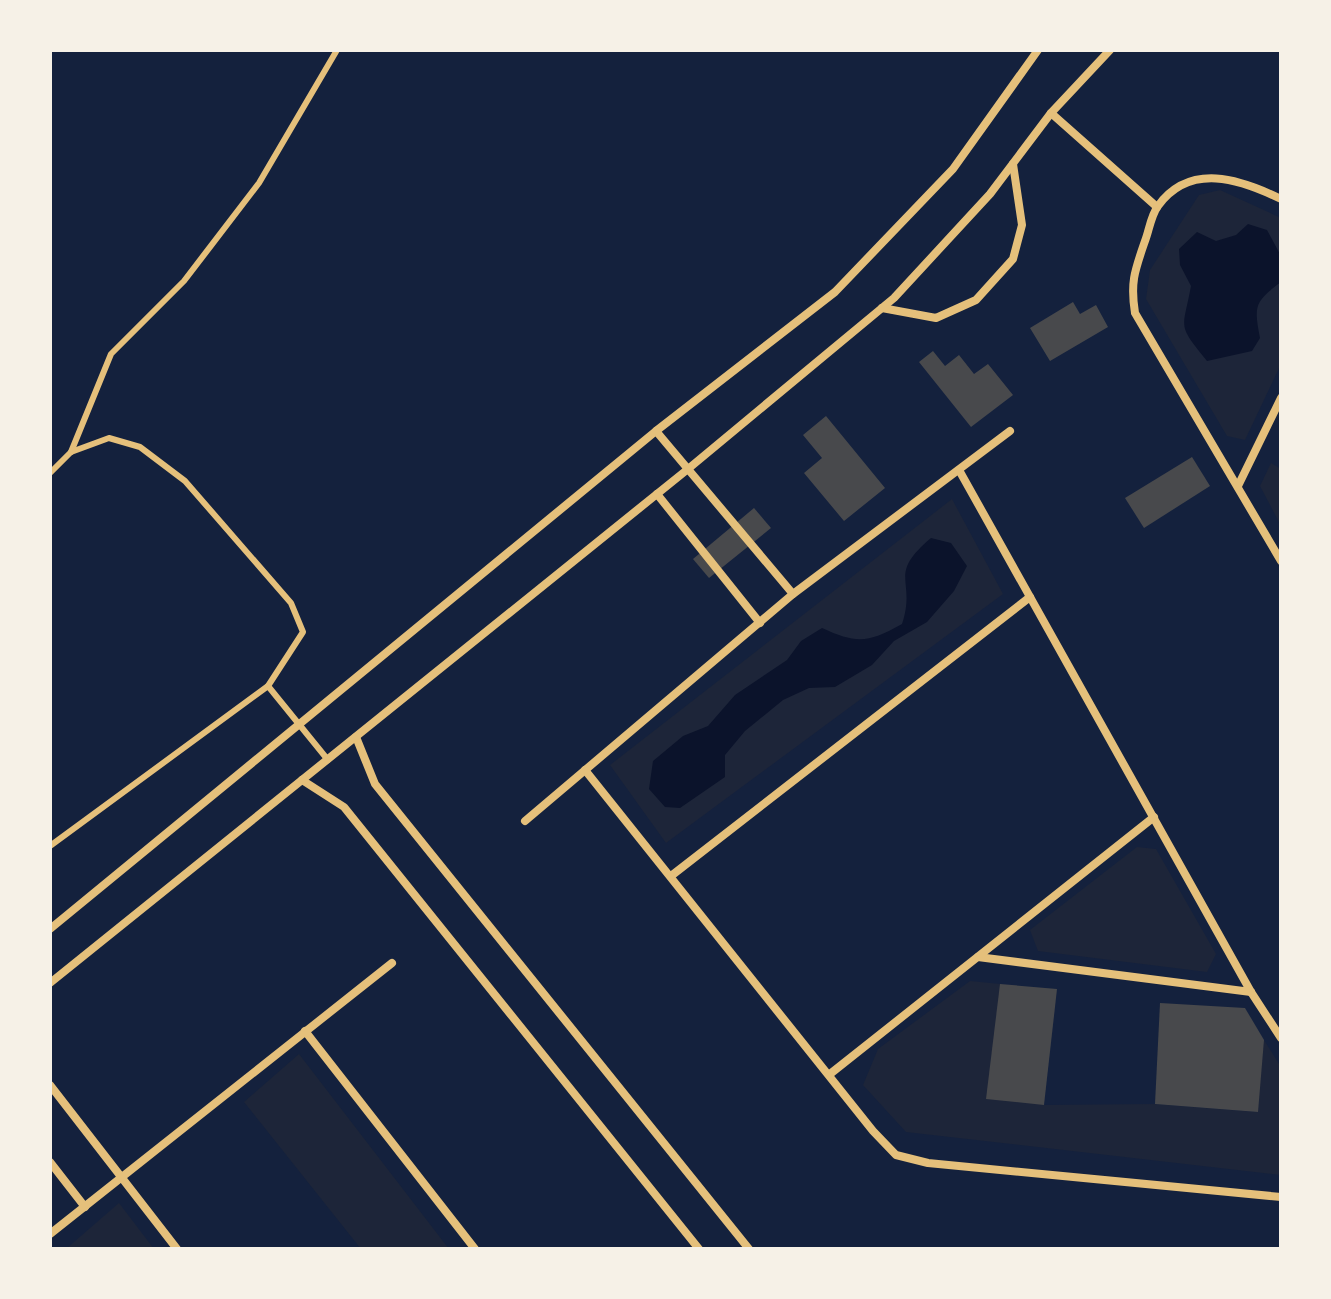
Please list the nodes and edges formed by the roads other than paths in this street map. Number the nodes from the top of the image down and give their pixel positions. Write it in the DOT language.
graph roads {
  1 [pos="337,50"];
  2 [pos="1038,50"];
  3 [pos="1110,50"];
  4 [pos="1051,113"];
  5 [pos="1013,164"];
  6 [pos="1281,199"];
  7 [pos="1157,207"];
  8 [pos="882,308"];
  9 [pos="1281,398"];
  10 [pos="656,431"];
  11 [pos="1010,431"];
  12 [pos="71,452"];
  13 [pos="688,469"];
  14 [pos="959,470"];
  15 [pos="50,473"];
  16 [pos="1238,486"];
  17 [pos="657,494"];
  18 [pos="1281,561"];
  19 [pos="793,594"];
  20 [pos="1030,597"];
  21 [pos="760,623"];
  22 [pos="268,686"];
  23 [pos="297,726"];
  24 [pos="356,737"];
  25 [pos="328,760"];
  26 [pos="585,770"];
  27 [pos="302,780"];
  28 [pos="1154,817"];
  29 [pos="525,821"];
  30 [pos="50,846"];
  31 [pos="671,876"];
  32 [pos="50,929"];
  33 [pos="978,957"];
  34 [pos="392,963"];
  35 [pos="50,983"];
  36 [pos="1251,992"];
  37 [pos="305,1031"];
  38 [pos="1281,1038"];
  39 [pos="830,1074"];
  40 [pos="50,1085"];
  41 [pos="50,1162"];
  42 [pos="122,1177"];
  43 [pos="1281,1197"];
  44 [pos="85,1207"];
  45 [pos="50,1234"];
  46 [pos="177,1249"];
  47 [pos="475,1249"];
  48 [pos="699,1249"];
  49 [pos="749,1249"];
  1 -- 12 [label="lane"];
  2 -- 10 [label="street"];
  3 -- 4 [label="street"];
  4 -- 5 [label="street"];
  4 -- 7 [label="street"];
  5 -- 8 [label="street"];
  5 -- 8 [label="street"];
  6 -- 7 [label="street"];
  7 -- 16 [label="street"];
  8 -- 13 [label="street"];
  9 -- 16 [label="street"];
  10 -- 13 [label="street"];
  10 -- 23 [label="street"];
  11 -- 14 [label="street"];
  12 -- 15 [label="lane"];
  12 -- 22 [label="lane"];
  13 -- 17 [label="street"];
  13 -- 19 [label="street"];
  14 -- 19 [label="street"];
  14 -- 20 [label="street"];
  16 -- 18 [label="street"];
  17 -- 21 [label="street"];
  17 -- 24 [label="street"];
  19 -- 21 [label="street"];
  20 -- 28 [label="street"];
  20 -- 31 [label="street"];
  21 -- 26 [label="street"];
  22 -- 23 [label="lane"];
  22 -- 30 [label="lane"];
  23 -- 25 [label="lane"];
  23 -- 32 [label="street"];
  24 -- 25 [label="street"];
  24 -- 49 [label="street"];
  25 -- 27 [label="street"];
  26 -- 29 [label="street"];
  26 -- 31 [label="street"];
  27 -- 35 [label="street"];
  27 -- 48 [label="street"];
  28 -- 33 [label="street"];
  28 -- 36 [label="street"];
  31 -- 39 [label="street"];
  33 -- 36 [label="street"];
  33 -- 39 [label="street"];
  34 -- 37 [label="street"];
  36 -- 38 [label="street"];
  37 -- 42 [label="street"];
  37 -- 47 [label="street"];
  39 -- 43 [label="street"];
  40 -- 42 [label="street"];
  41 -- 44 [label="street"];
  42 -- 44 [label="street"];
  42 -- 46 [label="street"];
  44 -- 45 [label="street"];
}
